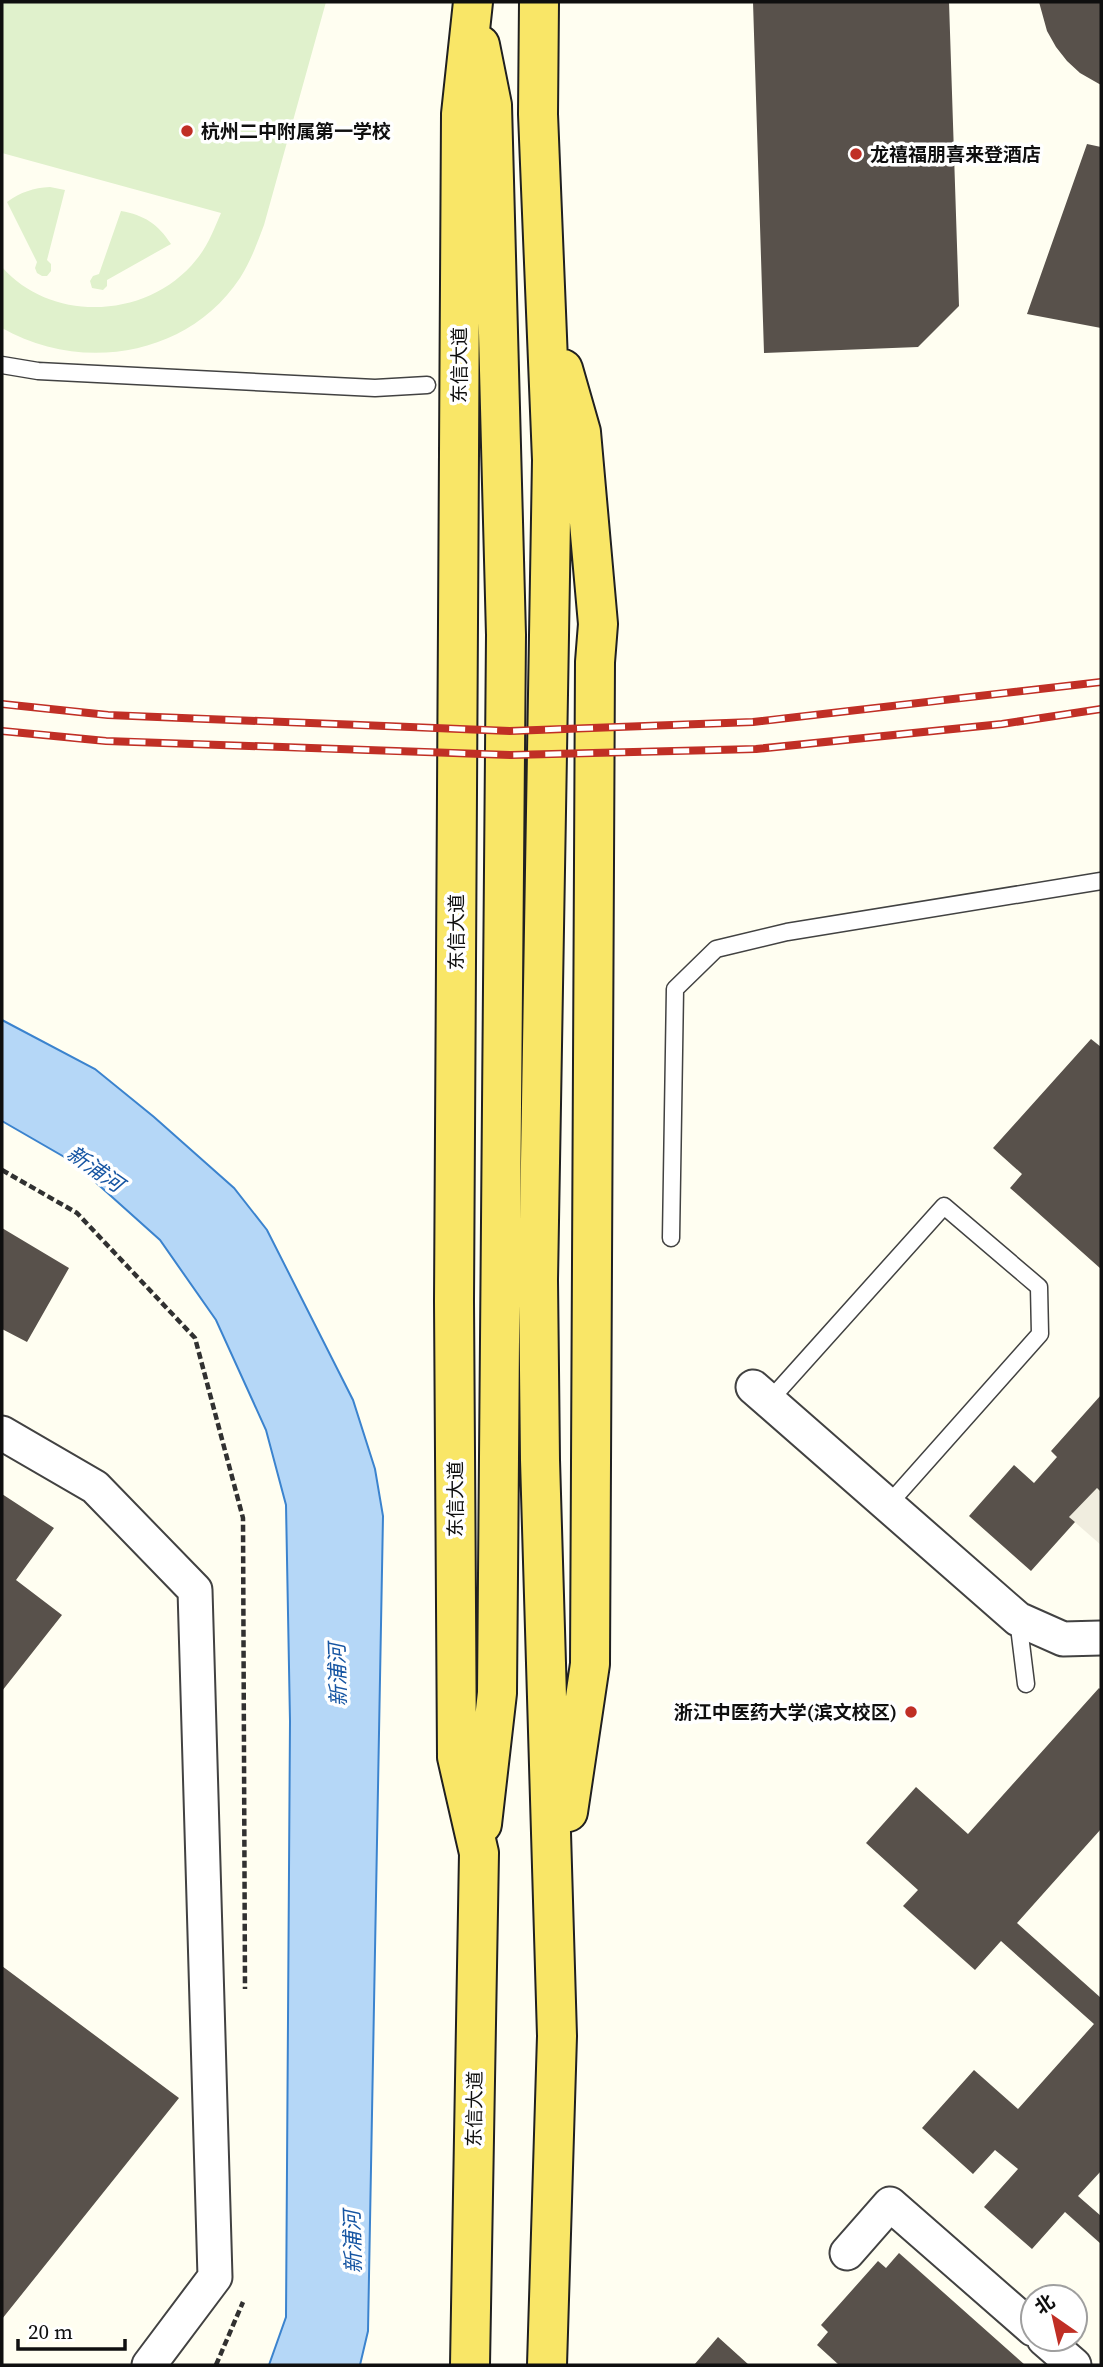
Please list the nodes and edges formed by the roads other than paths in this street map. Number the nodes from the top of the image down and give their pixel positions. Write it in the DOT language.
graph roads {
  1 [pos="538,2"];
  2 [pos="473,5"];
  3 [pos="546,306"];
  4 [pos="2,365"];
  5 [pos="427,385"];
  6 [pos="1101,881"];
  7 [pos="671,1238"];
  8 [pos="761,1394"];
  9 [pos="2,1433"];
  10 [pos="888,1505"];
  11 [pos="1018,1619"];
  12 [pos="1101,1638"];
  13 [pos="1026,1684"];
  14 [pos="553,1906"];
  15 [pos="847,2253"];
  16 [pos="1019,2317"];
  17 [pos="1060,2353"];
  18 [pos="149,2365"];
  19 [pos="470,2365"];
  20 [pos="547,2365"];
  21 [pos="1074,2365"];
  1 -- 3 [label="main road"];
  2 -- 19 [label="main road, 东信大道"];
  3 -- 14 [label="main road"];
  3 -- 14 [label="main road"];
  4 -- 5 [label="lane"];
  6 -- 7 [label="lane"];
  8 -- 10 [label="street"];
  8 -- 10 [label="lane"];
  9 -- 18 [label="street"];
  10 -- 11 [label="street"];
  11 -- 12 [label="street"];
  11 -- 13 [label="lane"];
  14 -- 20 [label="main road"];
  15 -- 16 [label="street"];
  17 -- 21 [label="street"];
}
